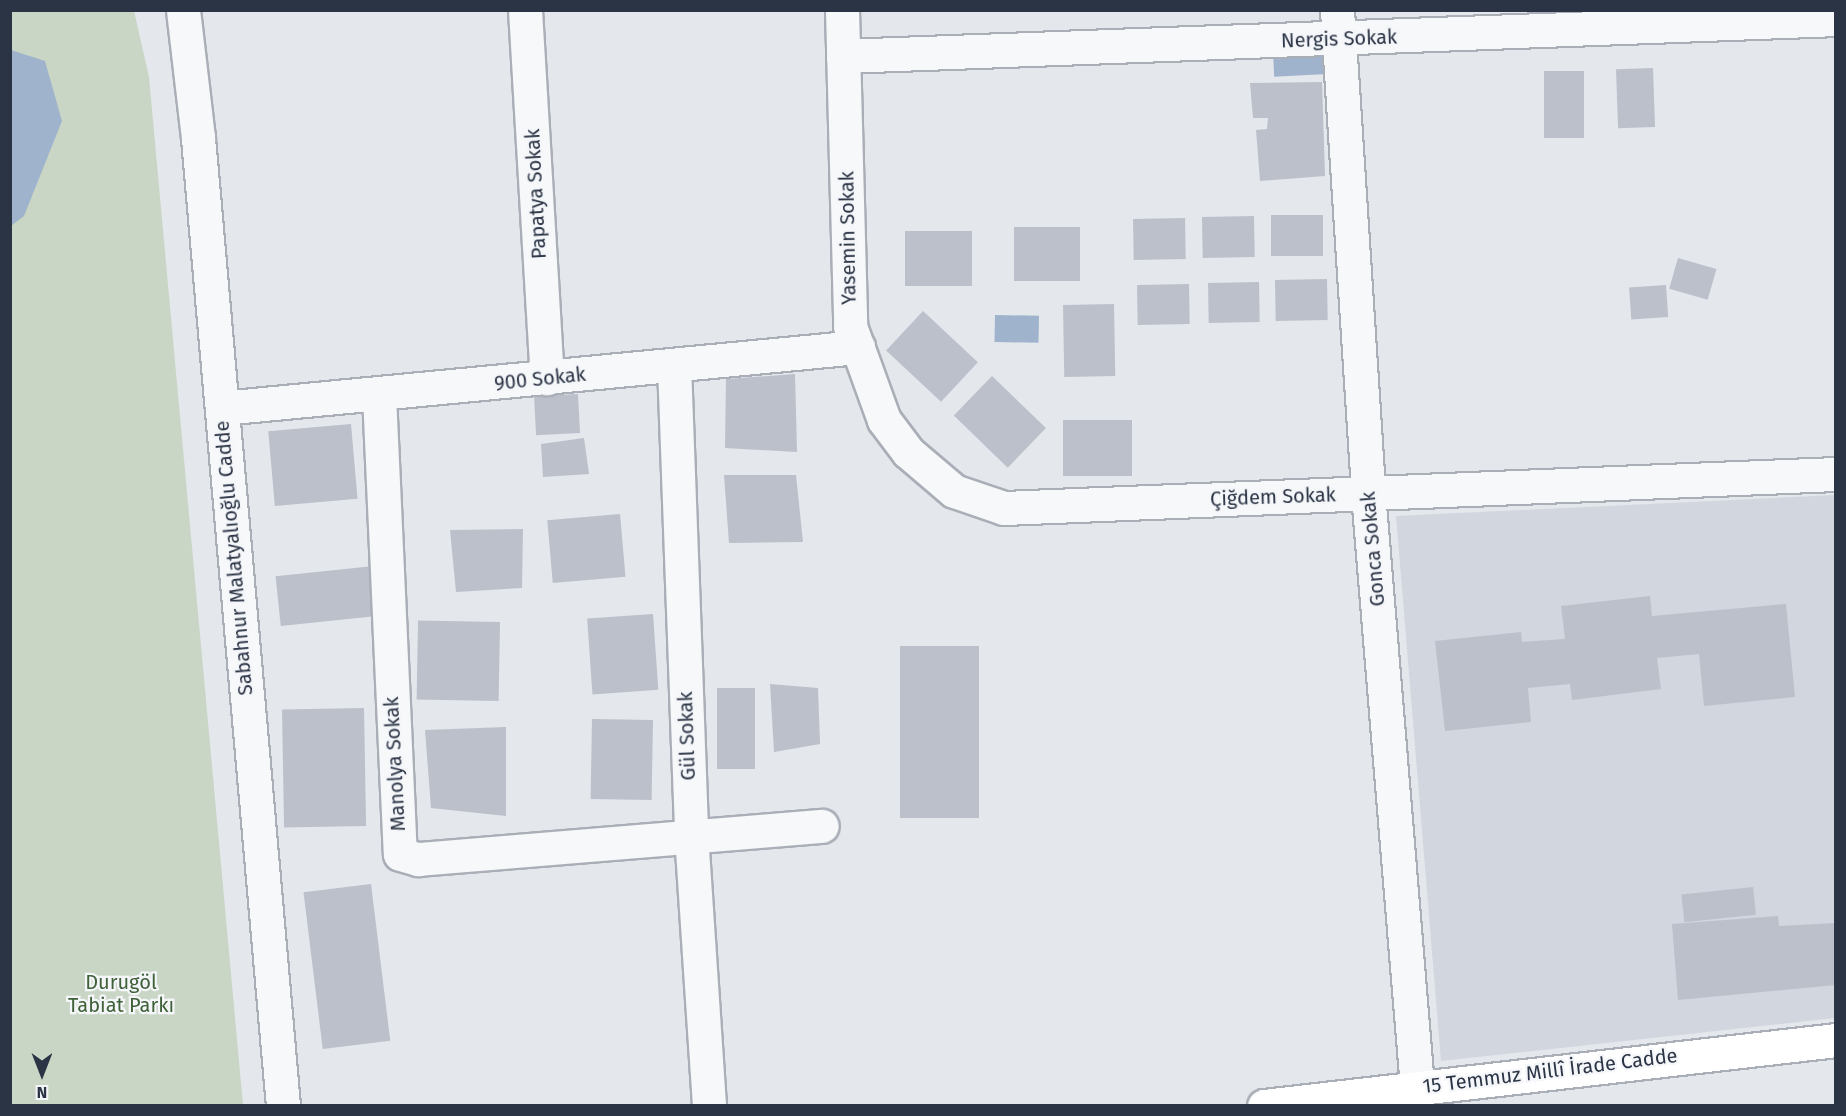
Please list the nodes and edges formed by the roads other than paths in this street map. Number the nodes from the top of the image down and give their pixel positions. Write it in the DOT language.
graph roads {
  1 [pos="183,10"];
  2 [pos="525,10"];
  3 [pos="842,10"];
  4 [pos="1836,19"];
  5 [pos="1338,25"];
  6 [pos="843,56"];
  7 [pos="858,347"];
  8 [pos="674,365"];
  9 [pos="547,378"];
  10 [pos="379,395"];
  11 [pos="222,408"];
  12 [pos="908,452"];
  13 [pos="1836,474"];
  14 [pos="1368,493"];
  15 [pos="822,826"];
  16 [pos="691,834"];
  17 [pos="1836,1040"];
  18 [pos="1417,1087"];
  19 [pos="283,1106"];
  20 [pos="709,1106"];
  21 [pos="1264,1106"];
  1 -- 11 [label="street, Sabahnur Malatyalıoğlu Cadde"];
  2 -- 9 [label="street, Papatya Sokak"];
  3 -- 6 [label="street, Yasemin Sokak"];
  4 -- 5 [label="street, Nergis Sokak"];
  5 -- 6 [label="street, Nergis Sokak"];
  5 -- 14 [label="street, Gonca Sokak"];
  6 -- 7 [label="street, Yasemin Sokak"];
  7 -- 8 [label="street, 900 Sokak"];
  7 -- 12 [label="street, Yasemin Sokak"];
  8 -- 9 [label="street, 900 Sokak"];
  8 -- 16 [label="street, Gül Sokak"];
  9 -- 10 [label="street, 900 Sokak"];
  10 -- 11 [label="street, 900 Sokak"];
  10 -- 16 [label="street, Manolya Sokak"];
  11 -- 19 [label="street, Sabahnur Malatyalıoğlu Cadde"];
  12 -- 14 [label="street, Çiğdem Sokak"];
  13 -- 14 [label="street, Çiğdem Sokak"];
  14 -- 18 [label="street, Gonca Sokak"];
  15 -- 16 [label="street, Manolya Sokak"];
  16 -- 20 [label="street, Gül Sokak"];
  17 -- 18 [label="main road, 15 Temmuz Millî İrade Cadde"];
  18 -- 21 [label="main road, 15 Temmuz Millî İrade Cadde"];
}
